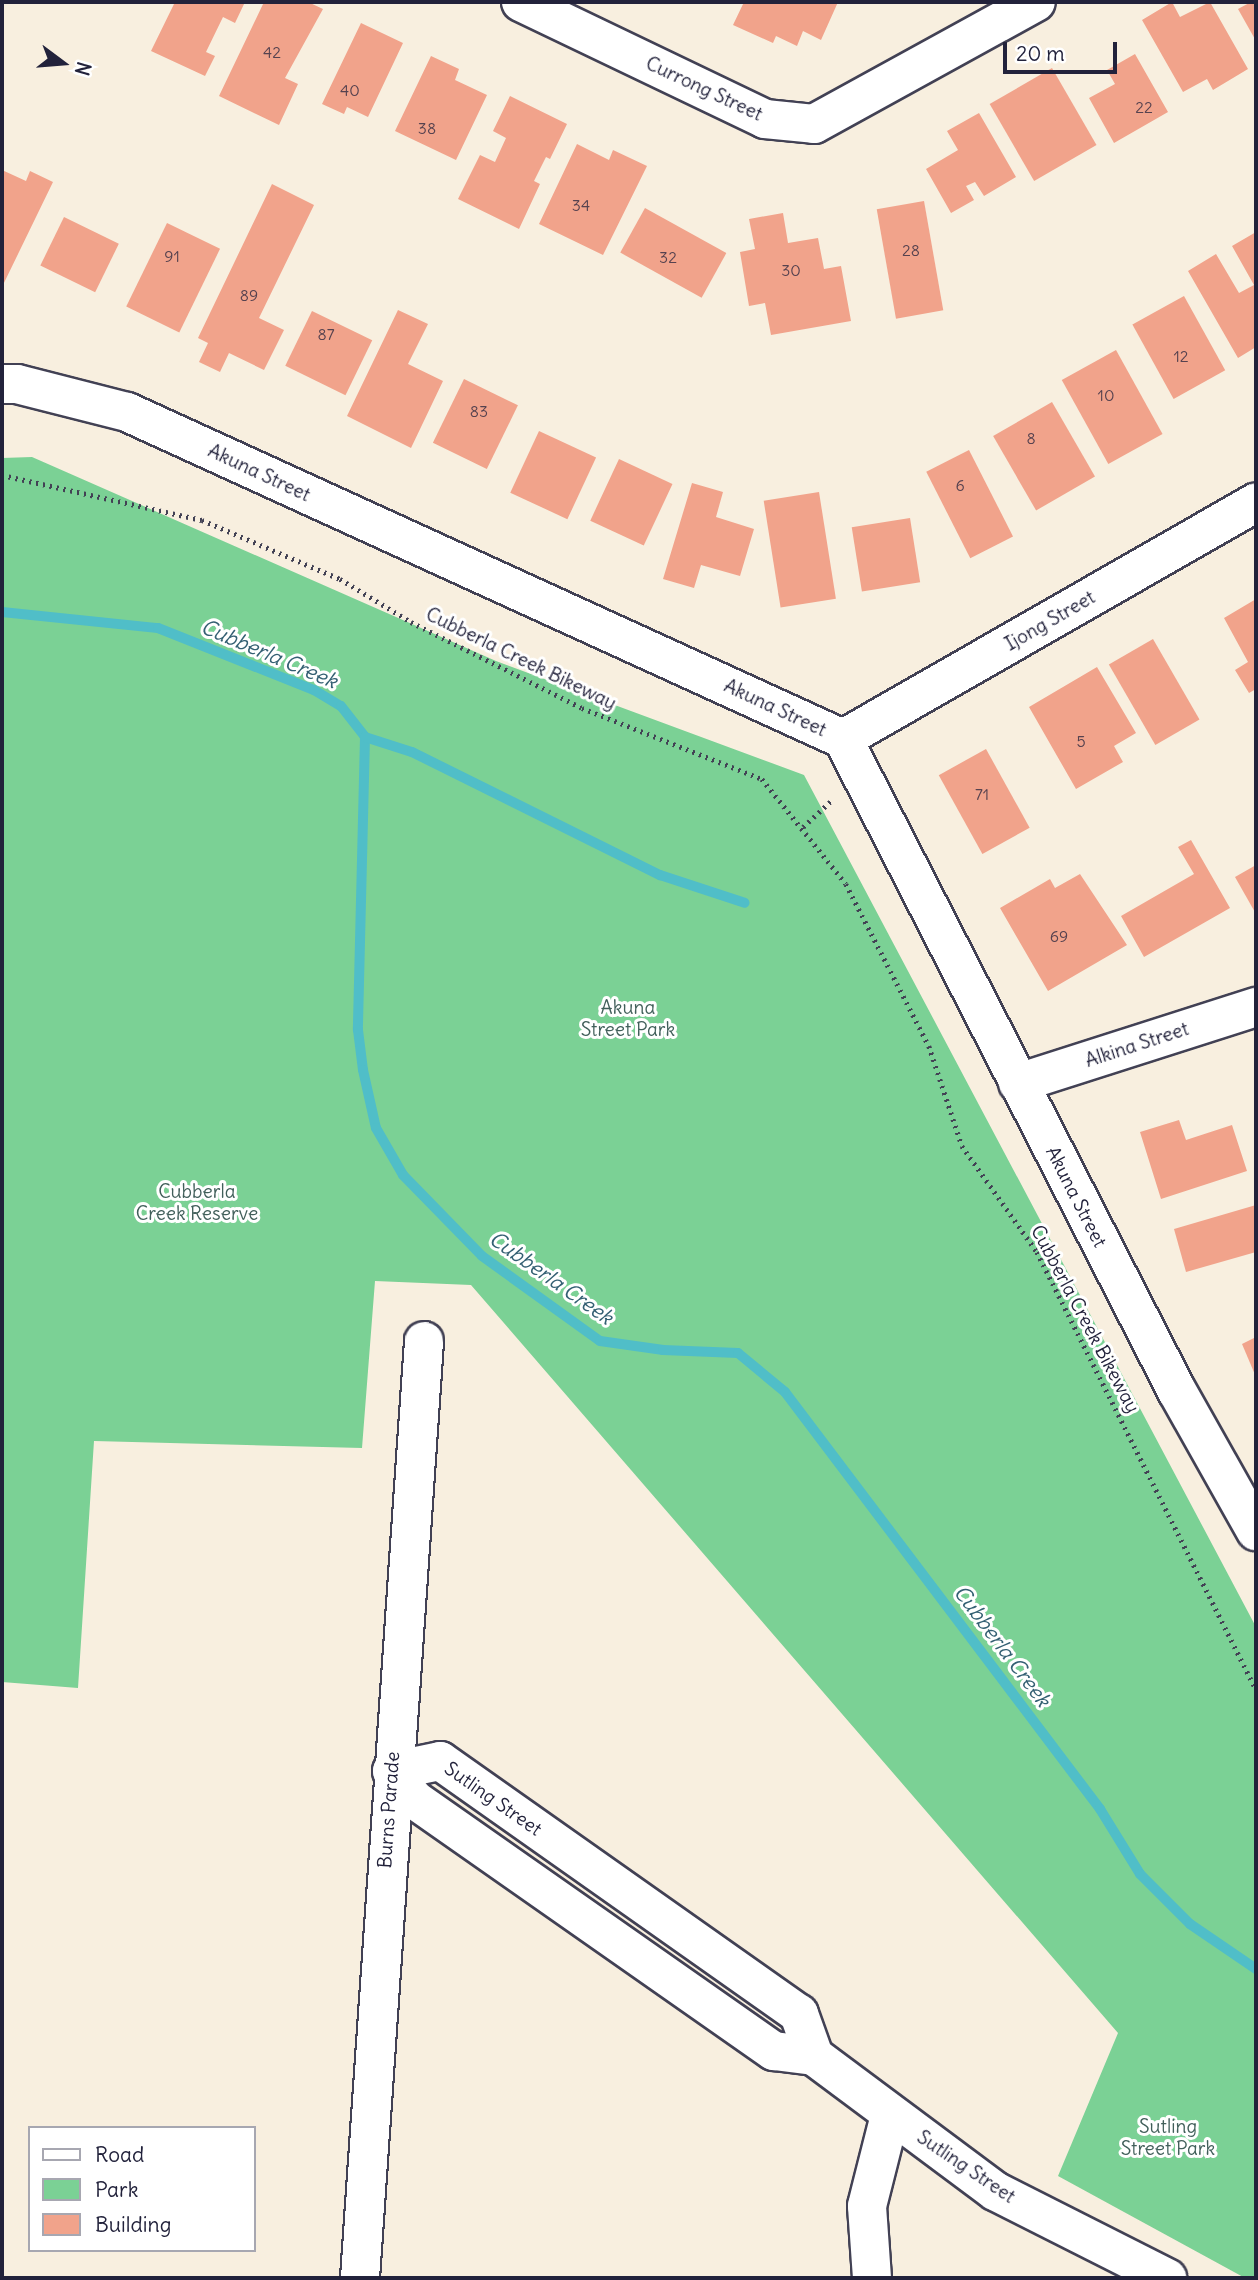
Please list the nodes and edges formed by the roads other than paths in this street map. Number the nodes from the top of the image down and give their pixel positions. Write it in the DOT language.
graph roads {
  1 [pos="521,2"];
  2 [pos="1036,2"];
  3 [pos="2,384"];
  4 [pos="1256,502"];
  5 [pos="843,739"];
  6 [pos="1256,1007"];
  7 [pos="1018,1083"];
  8 [pos="424,1342"];
  9 [pos="1256,1531"];
  10 [pos="392,1771"];
  11 [pos="890,2115"];
  12 [pos="359,2278"];
  13 [pos="872,2278"];
  14 [pos="1167,2278"];
  1 -- 2 [label="street, Currong Street"];
  3 -- 5 [label="street, Akuna Street"];
  4 -- 5 [label="street, Ijong Street"];
  5 -- 7 [label="street, Akuna Street"];
  6 -- 7 [label="street, Alkina Street"];
  7 -- 9 [label="street, Akuna Street"];
  8 -- 10 [label="street, Burns Parade"];
  10 -- 11 [label="street, Sutling Street"];
  10 -- 12 [label="street, Burns Parade"];
  11 -- 13 [label="street"];
  11 -- 14 [label="street, Sutling Street"];
}
